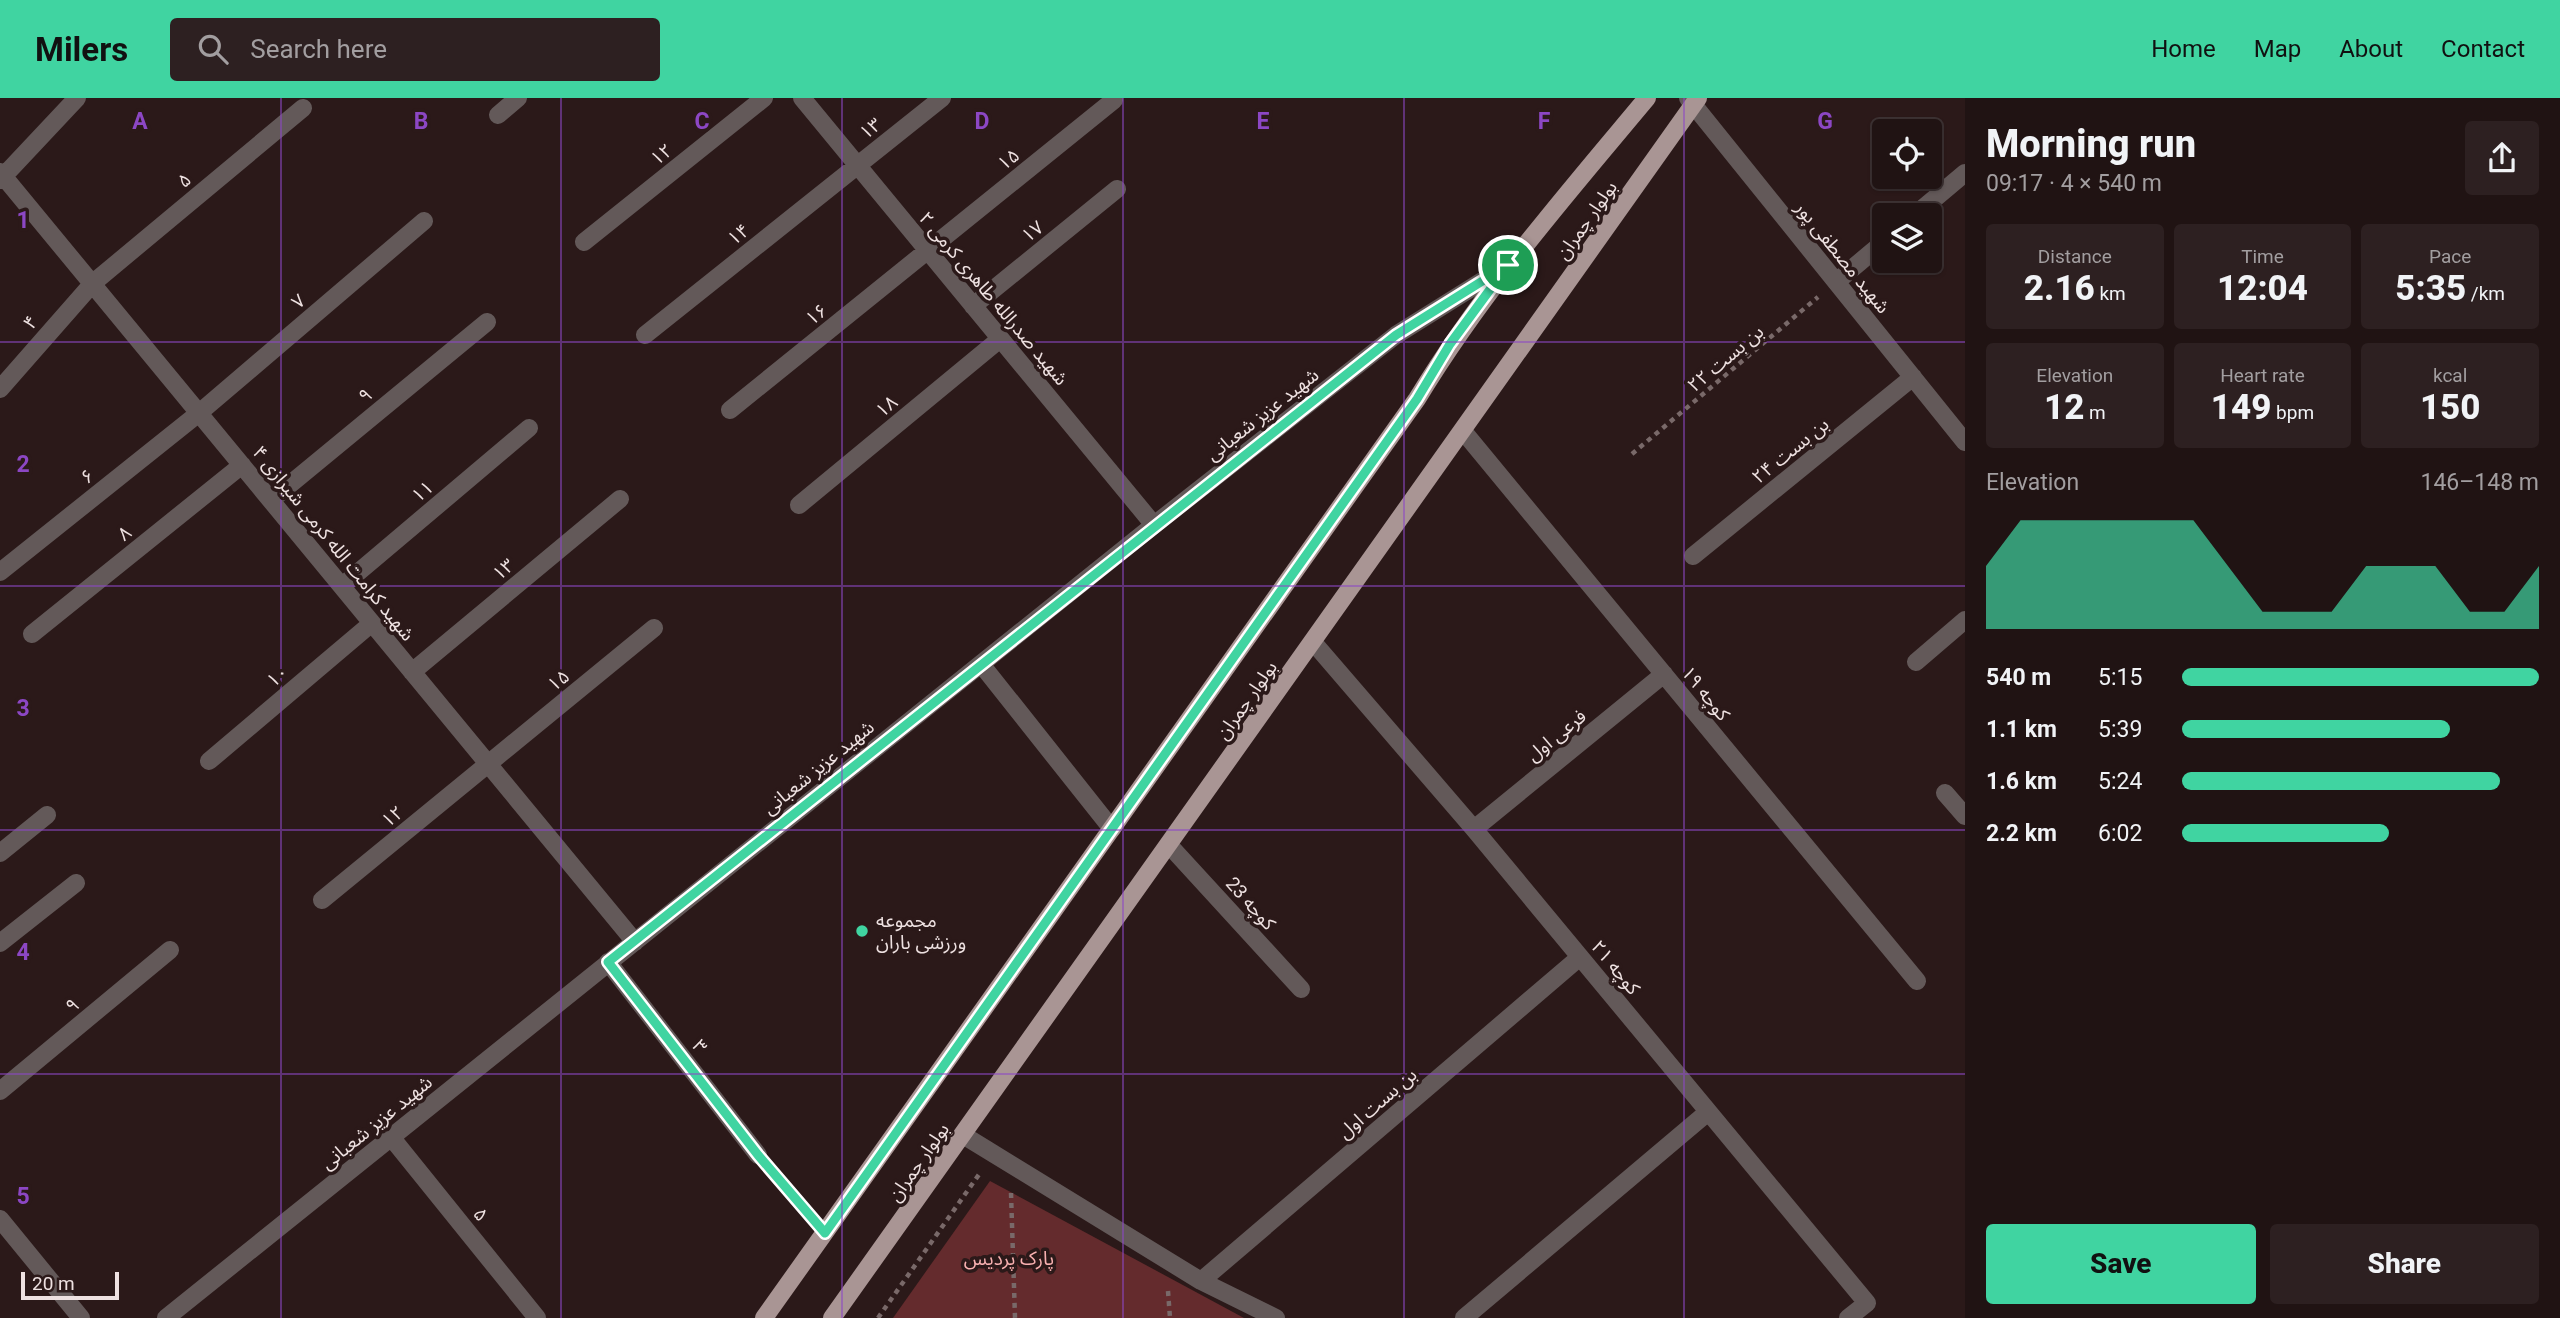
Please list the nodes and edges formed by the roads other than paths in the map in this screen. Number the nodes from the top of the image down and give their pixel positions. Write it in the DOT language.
graph roads {
  1 [pos="77,98"];
  2 [pos="518,98"];
  3 [pos="764,98"];
  4 [pos="802,98"];
  5 [pos="942,98"];
  6 [pos="1647,98"];
  7 [pos="1114,100"];
  8 [pos="1693,100"];
  9 [pos="303,108"];
  10 [pos="498,115"];
  11 [pos="858,165"];
  12 [pos="1965,173"];
  13 [pos="1,176"];
  14 [pos="1117,189"];
  15 [pos="1929,203"];
  16 [pos="424,221"];
  17 [pos="584,242"];
  18 [pos="928,251"];
  19 [pos="1872,252"];
  20 [pos="1508,265"];
  21 [pos="1836,282"];
  22 [pos="93,283"];
  23 [pos="973,306"];
  24 [pos="487,322"];
  25 [pos="645,335"];
  26 [pos="1000,339"];
  27 [pos="1913,377"];
  28 [pos="0,389"];
  29 [pos="730,410"];
  30 [pos="199,413"];
  31 [pos="529,428"];
  32 [pos="1464,431"];
  33 [pos="1965,442"];
  34 [pos="242,465"];
  35 [pos="621,499"];
  36 [pos="271,500"];
  37 [pos="799,505"];
  38 [pos="1154,525"];
  39 [pos="1693,556"];
  40 [pos="0,572"];
  41 [pos="341,586"];
  42 [pos="1965,620"];
  43 [pos="372,624"];
  44 [pos="654,628"];
  45 [pos="32,634"];
  46 [pos="1313,642"];
  47 [pos="1916,662"];
  48 [pos="981,664"];
  49 [pos="412,672"];
  50 [pos="1664,674"];
  51 [pos="209,761"];
  52 [pos="488,764"];
  53 [pos="1945,793"];
  54 [pos="47,815"];
  55 [pos="1965,816"];
  56 [pos="1112,829"];
  57 [pos="1474,829"];
  58 [pos="1169,845"];
  59 [pos="0,853"];
  60 [pos="76,883"];
  61 [pos="322,900"];
  62 [pos="635,942"];
  63 [pos="0,943"];
  64 [pos="170,950"];
  65 [pos="1580,957"];
  66 [pos="608,962"];
  67 [pos="1917,981"];
  68 [pos="1301,989"];
  69 [pos="0,1091"];
  70 [pos="1708,1112"];
  71 [pos="963,1135"];
  72 [pos="391,1137"];
  73 [pos="758,1155"];
  74 [pos="0,1220"];
  75 [pos="1201,1281"];
  76 [pos="81,1318"];
  77 [pos="166,1318"];
  78 [pos="537,1318"];
  79 [pos="764,1318"];
  80 [pos="832,1318"];
  81 [pos="1276,1318"];
  82 [pos="1464,1318"];
  83 [pos="1848,1318"];
  1 -- 13 [label="street"];
  2 -- 10 [label="street"];
  3 -- 17 [label="street, ۱۲"];
  4 -- 11 [label="street, شهید صدرالله طاهری کرمی ۲"];
  5 -- 11 [label="street, ۱۳"];
  6 -- 20 [label="main road, بولوار چمران"];
  7 -- 18 [label="street, ۱۵"];
  8 -- 21 [label="street, شهید مصطفی پور"];
  8 -- 32 [label="main road, بولوار چمران"];
  9 -- 22 [label="street, ۵"];
  11 -- 18 [label="street, شهید صدرالله طاهری کرمی ۲"];
  11 -- 25 [label="street, ۱۴"];
  12 -- 15 [label="street"];
  13 -- 22 [label="street, شهید کرامت الله کرمی شیرازی ۴"];
  14 -- 23 [label="street, ۱۷"];
  16 -- 30 [label="street, ۷"];
  18 -- 23 [label="street, شهید صدرالله طاهری کرمی ۲"];
  18 -- 29 [label="street, ۱۶"];
  19 -- 21 [label="street"];
  20 -- 38 [label="street, شهید عزیز شعبانی"];
  20 -- 56 [label="main road, بولوار چمران"];
  21 -- 27 [label="street, شهید مصطفی پور"];
  22 -- 28 [label="street, ۴"];
  22 -- 30 [label="street, شهید کرامت الله کرمی شیرازی ۴"];
  23 -- 26 [label="street, شهید صدرالله طاهری کرمی ۲"];
  24 -- 36 [label="street, ۹"];
  26 -- 37 [label="street, ۱۸"];
  26 -- 38 [label="street, شهید صدرالله طاهری کرمی ۲"];
  27 -- 33 [label="street, شهید مصطفی پور"];
  27 -- 39 [label="street, بن بست ۲۴"];
  30 -- 34 [label="street, شهید کرامت الله کرمی شیرازی ۴"];
  30 -- 40 [label="street, ۶"];
  31 -- 41 [label="street, ۱۱"];
  32 -- 46 [label="main road, بولوار چمران"];
  32 -- 50 [label="street, کوچه ۱۹"];
  34 -- 36 [label="street, شهید کرامت الله کرمی شیرازی ۴"];
  34 -- 45 [label="street, ۸"];
  35 -- 49 [label="street, ۱۳"];
  36 -- 41 [label="street, شهید کرامت الله کرمی شیرازی ۴"];
  38 -- 48 [label="street, شهید عزیز شعبانی"];
  41 -- 43 [label="street, شهید کرامت الله کرمی شیرازی ۴"];
  42 -- 47 [label="street"];
  43 -- 49 [label="street, شهید کرامت الله کرمی شیرازی ۴"];
  43 -- 51 [label="street, ۱۰"];
  44 -- 52 [label="street, ۱۵"];
  46 -- 57 [label="street, کوچه ۲۱"];
  46 -- 58 [label="main road, بولوار چمران"];
  48 -- 56 [label="street"];
  48 -- 62 [label="street, شهید عزیز شعبانی"];
  49 -- 52 [label="street, شهید کرامت الله کرمی شیرازی ۴"];
  50 -- 57 [label="street, فرعی اول"];
  50 -- 67 [label="street, کوچه ۱۹"];
  52 -- 61 [label="street, ۱۲"];
  52 -- 62 [label="street, شهید کرامت الله کرمی شیرازی ۴"];
  53 -- 55 [label="street"];
  54 -- 59 [label="street"];
  56 -- 79 [label="main road, بولوار چمران"];
  57 -- 65 [label="street, کوچه ۲۱"];
  58 -- 68 [label="street, کوچه 23"];
  58 -- 71 [label="main road, بولوار چمران"];
  60 -- 63 [label="street"];
  62 -- 66 [label="street, شهید عزیز شعبانی"];
  64 -- 69 [label="street, ۹"];
  65 -- 70 [label="street, کوچه ۲۱"];
  65 -- 75 [label="street, بن بست اول"];
  66 -- 72 [label="street, شهید عزیز شعبانی"];
  66 -- 73 [label="street, ۳"];
  70 -- 82 [label="street"];
  70 -- 83 [label="street, کوچه ۲۱"];
  71 -- 75 [label="street"];
  71 -- 80 [label="main road, بولوار چمران"];
  72 -- 77 [label="street, شهید عزیز شعبانی"];
  72 -- 78 [label="street, ۵"];
  74 -- 76 [label="street"];
  75 -- 81 [label="street"];
}
